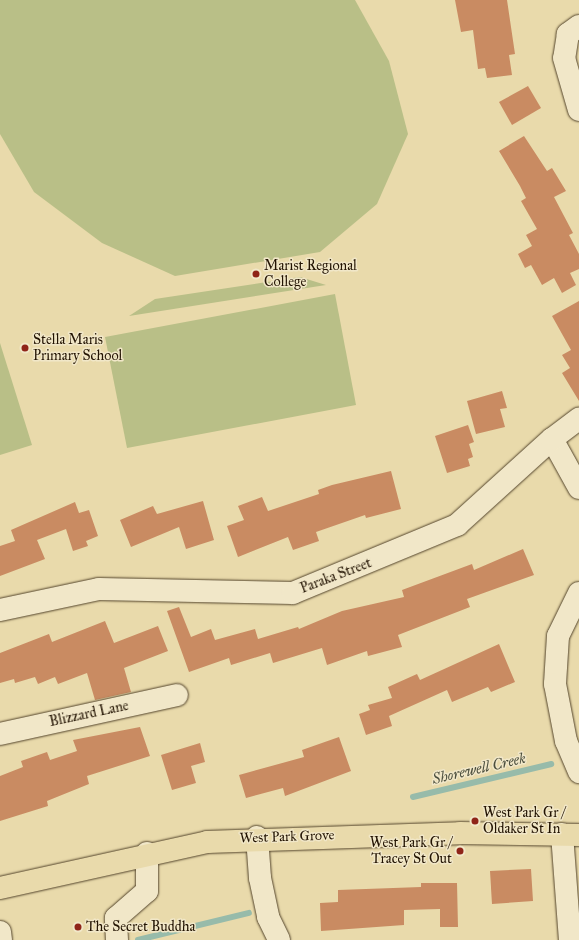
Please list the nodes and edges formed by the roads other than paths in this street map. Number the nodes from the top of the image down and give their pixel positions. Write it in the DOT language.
graph roads {
  1 [pos="579,26"];
  2 [pos="579,110"];
  3 [pos="579,419"];
  4 [pos="552,439"];
  5 [pos="579,488"];
  6 [pos="579,593"];
  7 [pos="0,610"];
  8 [pos="177,695"];
  9 [pos="0,734"];
  10 [pos="579,772"];
  11 [pos="570,834"];
  12 [pos="257,837"];
  13 [pos="147,853"];
  14 [pos="0,888"];
  15 [pos="0,932"];
  16 [pos="1,940"];
  17 [pos="117,940"];
  18 [pos="279,940"];
  19 [pos="570,940"];
  1 -- 2 [label="street"];
  3 -- 4 [label="street, Paraka Street"];
  4 -- 5 [label="street"];
  4 -- 7 [label="street, Paraka Street"];
  6 -- 10 [label="street"];
  8 -- 9 [label="street, Blizzard Lane"];
  11 -- 12 [label="main road, West Park Grove"];
  11 -- 19 [label="street"];
  12 -- 13 [label="main road, West Park Grove"];
  12 -- 18 [label="street"];
  13 -- 14 [label="main road, West Park Grove"];
  13 -- 17 [label="street"];
  15 -- 16 [label="street"];
}
